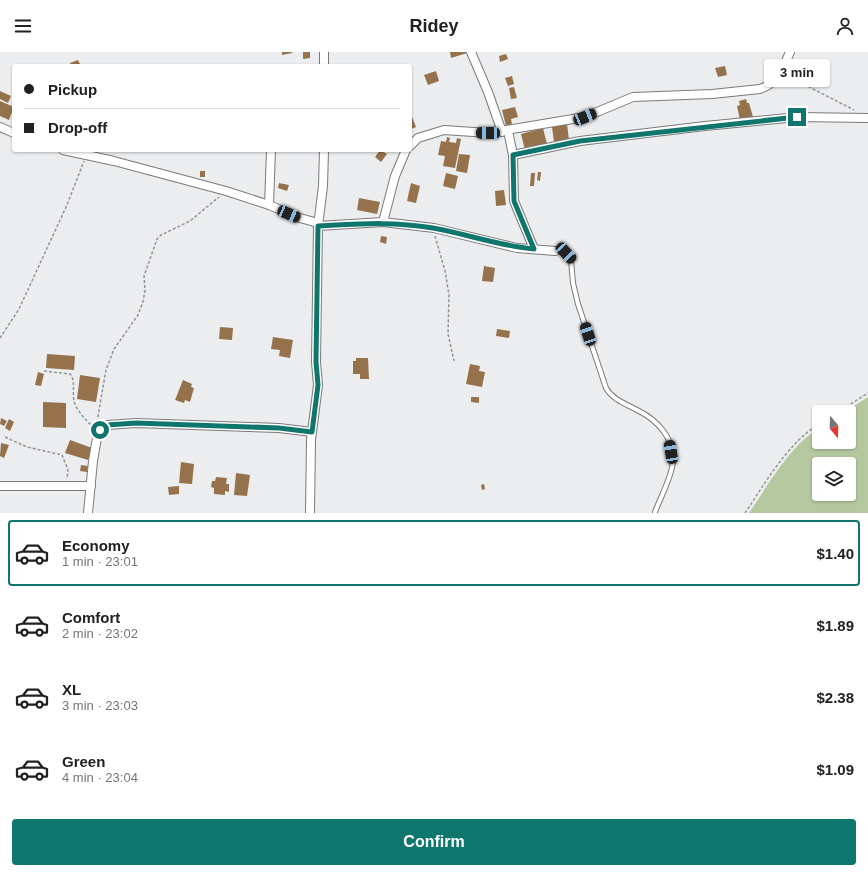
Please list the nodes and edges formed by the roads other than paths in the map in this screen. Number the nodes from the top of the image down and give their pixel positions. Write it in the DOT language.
graph roads {
  1 [pos="324,52"];
  2 [pos="471,52"];
  3 [pos="790,52"];
  4 [pos="324,64"];
  5 [pos="868,118"];
  6 [pos="0,127"];
  7 [pos="12,132"];
  8 [pos="505,132"];
  9 [pos="412,144"];
  10 [pos="74,152"];
  11 [pos="271,152"];
  12 [pos="324,152"];
  13 [pos="405,152"];
  14 [pos="513,155"];
  15 [pos="269,205"];
  16 [pos="383,222"];
  17 [pos="318,224"];
  18 [pos="534,249"];
  19 [pos="555,251"];
  20 [pos="312,432"];
  21 [pos="0,486"];
  22 [pos="91,486"];
  23 [pos="655,512"];
  24 [pos="88,513"];
  25 [pos="310,513"];
  1 -- 4 [label="street"];
  2 -- 8 [label="street"];
  3 -- 8 [label="street"];
  5 -- 14 [label="street"];
  6 -- 7 [label="street"];
  8 -- 9 [label="street"];
  8 -- 14 [label="street"];
  10 -- 15 [label="street"];
  11 -- 15 [label="street"];
  12 -- 17 [label="street"];
  13 -- 16 [label="street"];
  14 -- 18 [label="street"];
  15 -- 17 [label="street"];
  16 -- 17 [label="street"];
  16 -- 18 [label="street"];
  17 -- 20 [label="street"];
  18 -- 19 [label="street"];
  19 -- 23 [label="lane"];
  20 -- 22 [label="street"];
  20 -- 25 [label="street"];
  21 -- 22 [label="street"];
  22 -- 24 [label="street"];
}
